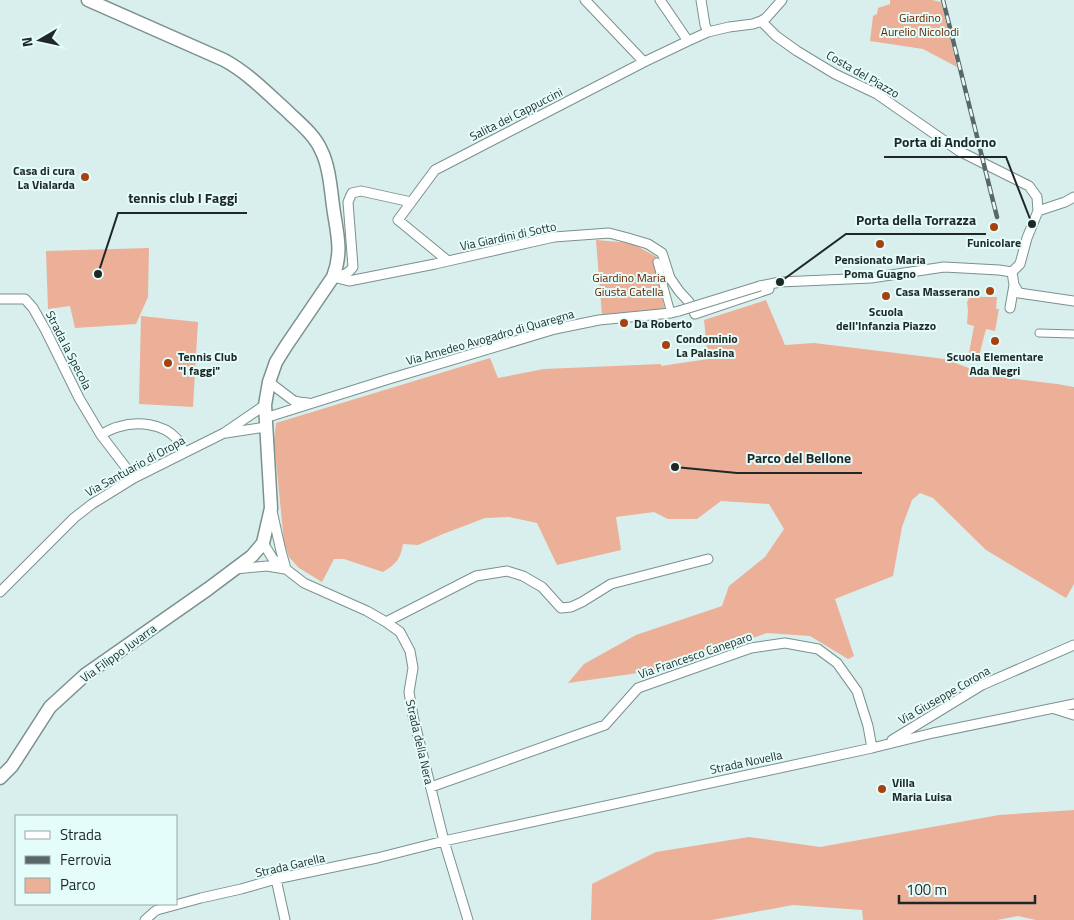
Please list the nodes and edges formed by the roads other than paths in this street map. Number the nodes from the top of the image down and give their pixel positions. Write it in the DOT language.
graph roads {
  1 [pos="88,0"];
  2 [pos="585,0"];
  3 [pos="660,0"];
  4 [pos="702,0"];
  5 [pos="782,0"];
  6 [pos="761,21"];
  7 [pos="708,32"];
  8 [pos="688,41"];
  9 [pos="644,62"];
  10 [pos="1074,197"];
  11 [pos="411,202"];
  12 [pos="1038,211"];
  13 [pos="398,220"];
  14 [pos="448,261"];
  15 [pos="657,262"];
  16 [pos="1012,272"];
  17 [pos="333,277"];
  18 [pos="780,282"];
  19 [pos="1014,285"];
  20 [pos="0,299"];
  21 [pos="1074,301"];
  22 [pos="689,302"];
  23 [pos="1010,308"];
  24 [pos="675,312"];
  25 [pos="694,312"];
  26 [pos="1039,333"];
  27 [pos="1074,334"];
  28 [pos="269,382"];
  29 [pos="316,402"];
  30 [pos="265,405"];
  31 [pos="265,423"];
  32 [pos="224,433"];
  33 [pos="101,435"];
  34 [pos="184,452"];
  35 [pos="134,478"];
  36 [pos="271,508"];
  37 [pos="263,543"];
  38 [pos="708,559"];
  39 [pos="235,569"];
  40 [pos="286,569"];
  41 [pos="0,592"];
  42 [pos="386,622"];
  43 [pos="1074,645"];
  44 [pos="1074,704"];
  45 [pos="1053,708"];
  46 [pos="1074,716"];
  47 [pos="883,745"];
  48 [pos="872,748"];
  49 [pos="0,778"];
  50 [pos="431,787"];
  51 [pos="444,841"];
  52 [pos="276,879"];
  53 [pos="178,903"];
  54 [pos="156,907"];
  55 [pos="146,920"];
  56 [pos="285,920"];
  57 [pos="468,920"];
  1 -- 17 [label="main road"];
  2 -- 9 [label="street"];
  3 -- 8 [label="street"];
  4 -- 7 [label="street"];
  5 -- 6 [label="street"];
  6 -- 7 [label="street, Salita dei Cappuccini"];
  6 -- 12 [label="street, Costa del Piazzo"];
  7 -- 8 [label="street, Salita dei Cappuccini"];
  8 -- 9 [label="street, Salita dei Cappuccini"];
  9 -- 11 [label="street, Salita dei Cappuccini"];
  10 -- 12 [label="street"];
  11 -- 13 [label="street, Salita dei Cappuccini"];
  11 -- 17 [label="street"];
  12 -- 16 [label="street"];
  13 -- 14 [label="street, Via Giardini di Sotto"];
  14 -- 17 [label="street, Via Giardini di Sotto"];
  14 -- 22 [label="street, Via Giardini di Sotto"];
  15 -- 24 [label="street"];
  16 -- 18 [label="street, Via Amedeo Avogadro di Quaregna"];
  16 -- 19 [label="street"];
  17 -- 28 [label="main road"];
  18 -- 24 [label="street, Via Amedeo Avogadro di Quaregna, bridge"];
  18 -- 25 [label="street"];
  19 -- 21 [label="street"];
  19 -- 23 [label="street"];
  20 -- 33 [label="street, Strada la Specola"];
  24 -- 29 [label="street, Via Amedeo Avogadro di Quaregna"];
  26 -- 27 [label="street"];
  28 -- 29 [label="street, Via Amedeo Avogadro di Quaregna"];
  28 -- 30 [label="main road"];
  29 -- 31 [label="street, Via Amedeo Avogadro di Quaregna"];
  30 -- 31 [label="main road"];
  30 -- 32 [label="street, Via Santuario di Oropa"];
  31 -- 32 [label="street, Via Santuario di Oropa"];
  31 -- 36 [label="main road"];
  32 -- 34 [label="street, Via Santuario di Oropa"];
  33 -- 34 [label="street"];
  33 -- 35 [label="street, Strada la Specola"];
  34 -- 35 [label="street, Via Santuario di Oropa"];
  35 -- 41 [label="street, Via Santuario di Oropa"];
  36 -- 37 [label="main road"];
  36 -- 40 [label="street"];
  37 -- 39 [label="main road, Via Filippo Juvarra"];
  37 -- 40 [label="street, Strada della Nera"];
  38 -- 42 [label="street"];
  39 -- 40 [label="street"];
  39 -- 49 [label="main road, Via Filippo Juvarra"];
  40 -- 42 [label="street, Strada della Nera"];
  42 -- 50 [label="street, Strada della Nera"];
  43 -- 47 [label="street, Via Giuseppe Corona"];
  44 -- 45 [label="street, Strada Novella"];
  45 -- 46 [label="street"];
  45 -- 47 [label="street, Strada Novella"];
  47 -- 48 [label="street, Strada Novella"];
  48 -- 50 [label="street, Via Francesco Caneparo"];
  48 -- 51 [label="street, Strada Novella"];
  50 -- 51 [label="street, Strada della Nera"];
  51 -- 52 [label="street, Strada Garella"];
  51 -- 57 [label="street, Strada della Nera"];
  52 -- 53 [label="street, Strada Garella"];
  52 -- 56 [label="street"];
  54 -- 55 [label="street, Strada Garella"];
}
